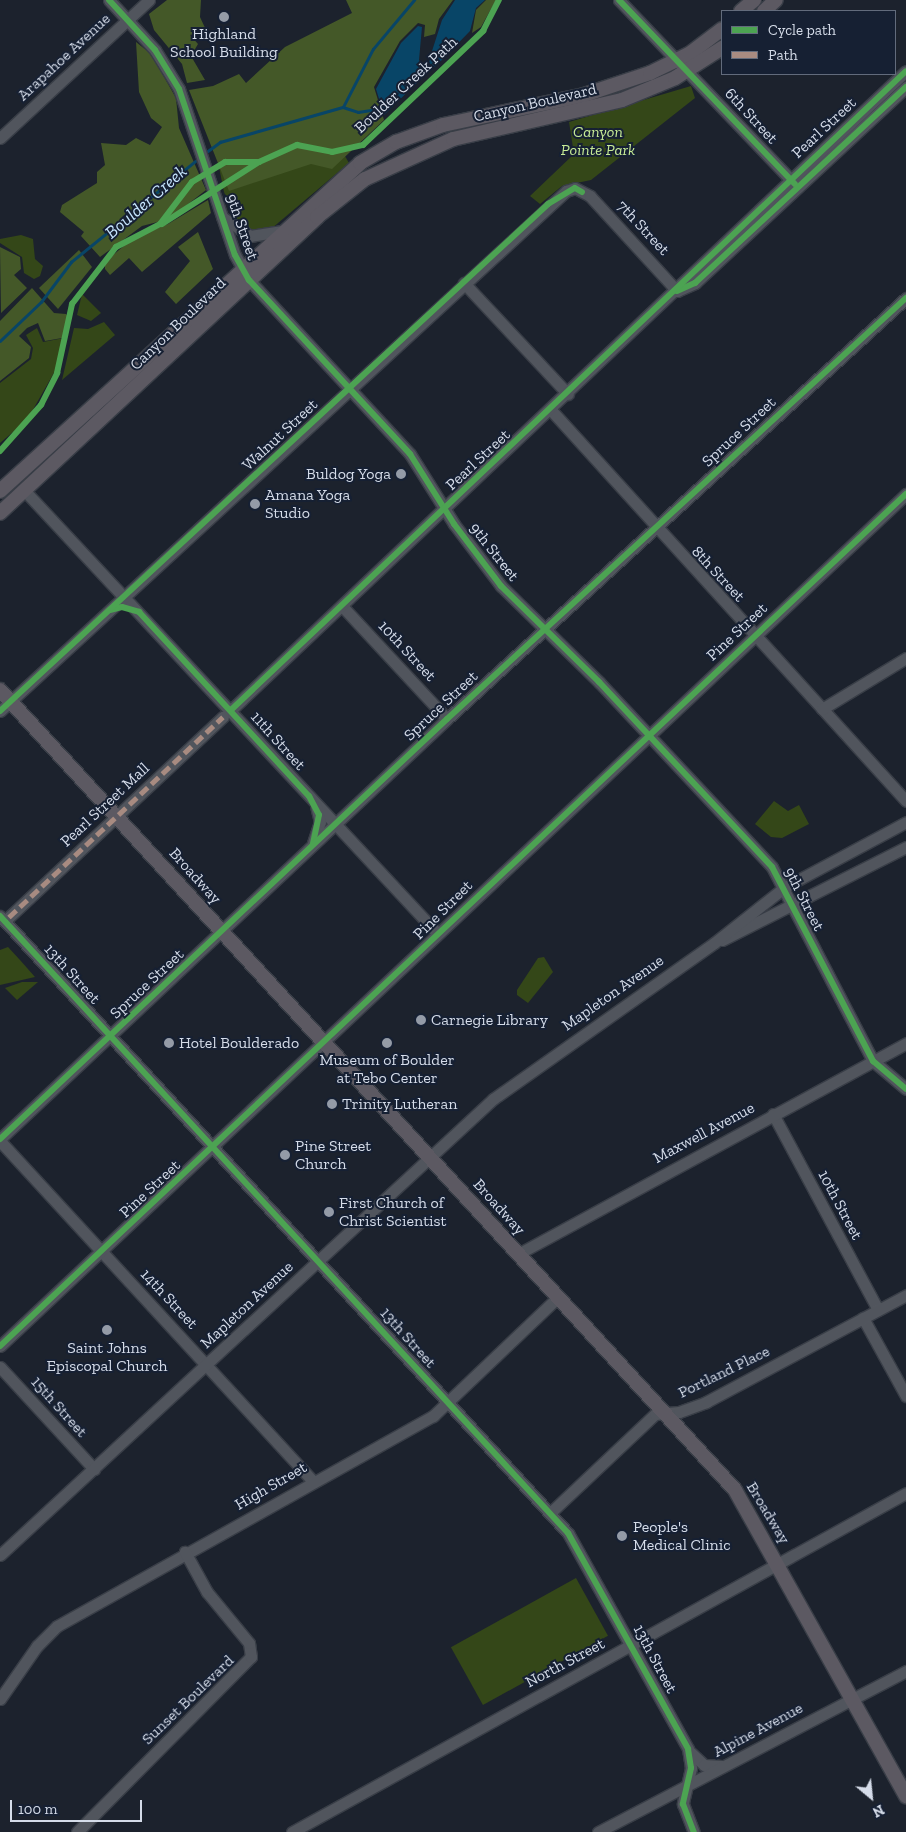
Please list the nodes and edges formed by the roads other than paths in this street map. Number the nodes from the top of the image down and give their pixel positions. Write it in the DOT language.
graph roads {
  1 [pos="110,0"];
  2 [pos="149,0"];
  3 [pos="619,0"];
  4 [pos="754,0"];
  5 [pos="776,0"];
  6 [pos="743,10"];
  7 [pos="765,10"];
  8 [pos="128,20"];
  9 [pos="721,30"];
  10 [pos="721,49"];
  11 [pos="677,60"];
  12 [pos="689,71"];
  13 [pos="905,74"];
  14 [pos="906,87"];
  15 [pos="0,138"];
  16 [pos="790,179"];
  17 [pos="798,188"];
  18 [pos="582,192"];
  19 [pos="221,216"];
  20 [pos="281,231"];
  21 [pos="241,268"];
  22 [pos="249,280"];
  23 [pos="464,283"];
  24 [pos="677,292"];
  25 [pos="906,298"];
  26 [pos="350,389"];
  27 [pos="568,394"];
  28 [pos="551,410"];
  29 [pos="24,490"];
  30 [pos="0,491"];
  31 [pos="906,494"];
  32 [pos="445,509"];
  33 [pos="0,513"];
  34 [pos="654,528"];
  35 [pos="124,597"];
  36 [pos="342,606"];
  37 [pos="139,612"];
  38 [pos="104,615"];
  39 [pos="545,629"];
  40 [pos="753,636"];
  41 [pos="906,658"];
  42 [pos="0,690"];
  43 [pos="5,706"];
  44 [pos="822,709"];
  45 [pos="227,713"];
  46 [pos="447,718"];
  47 [pos="649,734"];
  48 [pos="309,796"];
  49 [pos="906,800"];
  50 [pos="117,817"];
  51 [pos="906,822"];
  52 [pos="335,824"];
  53 [pos="312,847"];
  54 [pos="906,847"];
  55 [pos="785,887"];
  56 [pos="794,906"];
  57 [pos="3,920"];
  58 [pos="222,932"];
  59 [pos="436,932"];
  60 [pos="714,943"];
  61 [pos="108,1032"];
  62 [pos="324,1042"];
  63 [pos="906,1043"];
  64 [pos="873,1061"];
  65 [pos="906,1089"];
  66 [pos="773,1114"];
  67 [pos="0,1140"];
  68 [pos="213,1148"];
  69 [pos="430,1158"];
  70 [pos="102,1252"];
  71 [pos="518,1254"];
  72 [pos="318,1260"];
  73 [pos="906,1296"];
  74 [pos="558,1297"];
  75 [pos="878,1310"];
  76 [pos="864,1318"];
  77 [pos="0,1346"];
  78 [pos="208,1364"];
  79 [pos="0,1367"];
  80 [pos="906,1396"];
  81 [pos="448,1402"];
  82 [pos="662,1411"];
  83 [pos="94,1469"];
  84 [pos="312,1480"];
  85 [pos="906,1493"];
  86 [pos="550,1513"];
  87 [pos="185,1552"];
  88 [pos="0,1555"];
  89 [pos="778,1564"];
  90 [pos="632,1645"];
  91 [pos="906,1670"];
  92 [pos="0,1699"];
  93 [pos="852,1699"];
  94 [pos="688,1749"];
  95 [pos="726,1765"];
  96 [pos="686,1786"];
  97 [pos="906,1796"];
  98 [pos="77,1832"];
  99 [pos="292,1832"];
  100 [pos="598,1832"];
  101 [pos="694,1832"];
  1 -- 8 [label="street, 9th Street"];
  2 -- 8 [label="street, Arapahoe Avenue"];
  3 -- 11 [label="street, 6th Street"];
  4 -- 6 [label="main road"];
  5 -- 7 [label="main road"];
  8 -- 15 [label="street, Arapahoe Avenue"];
  8 -- 19 [label="street, 9th Street"];
  9 -- 11 [label="main road, Canyon Boulevard"];
  10 -- 12 [label="main road, Canyon Boulevard"];
  11 -- 12 [label="street, 6th Street"];
  11 -- 20 [label="main road, Canyon Boulevard"];
  12 -- 16 [label="street, 6th Street"];
  12 -- 22 [label="main road, Canyon Boulevard"];
  13 -- 16 [label="street, Pearl Street"];
  14 -- 17 [label="street, Pearl Street"];
  16 -- 17 [label="street, 6th Street"];
  16 -- 24 [label="street, Pearl Street"];
  17 -- 24 [label="street, Pearl Street"];
  18 -- 23 [label="street, Walnut Street"];
  18 -- 24 [label="street, 7th Street"];
  19 -- 20 [label="street"];
  19 -- 21 [label="street, 9th Street"];
  20 -- 21 [label="main road, Canyon Boulevard"];
  21 -- 22 [label="street, 9th Street"];
  21 -- 30 [label="main road, Canyon Boulevard"];
  22 -- 26 [label="street, 9th Street"];
  22 -- 29 [label="main road, Canyon Boulevard"];
  23 -- 26 [label="street, Walnut Street"];
  23 -- 27 [label="street"];
  24 -- 27 [label="street, Pearl Street"];
  25 -- 34 [label="street, Spruce Street"];
  26 -- 32 [label="street, 9th Street"];
  26 -- 35 [label="street, Walnut Street"];
  27 -- 28 [label="street, Pearl Street"];
  28 -- 32 [label="street, Pearl Street"];
  28 -- 34 [label="street, 8th Street"];
  29 -- 33 [label="main road, Canyon Boulevard"];
  29 -- 35 [label="street, 11th Street"];
  31 -- 40 [label="street, Pine Street"];
  32 -- 36 [label="street, Pearl Street"];
  32 -- 39 [label="street, 9th Street"];
  34 -- 39 [label="street, Spruce Street"];
  34 -- 40 [label="street, 8th Street"];
  35 -- 37 [label="street, 11th Street"];
  35 -- 38 [label="street, Walnut Street"];
  36 -- 45 [label="street, Pearl Street"];
  36 -- 46 [label="street, 10th Street"];
  37 -- 38 [label="street"];
  37 -- 45 [label="street, 11th Street"];
  38 -- 43 [label="street, Walnut Street"];
  39 -- 46 [label="street, Spruce Street"];
  39 -- 47 [label="street, 9th Street"];
  40 -- 44 [label="street, 8th Street"];
  40 -- 47 [label="street, Pine Street"];
  41 -- 44 [label="street"];
  42 -- 43 [label="main road, Broadway"];
  43 -- 50 [label="main road, Broadway"];
  44 -- 49 [label="street, 8th Street"];
  45 -- 48 [label="street, 11th Street"];
  45 -- 50 [label="street, Pearl Street Mall"];
  46 -- 52 [label="street, Spruce Street"];
  47 -- 55 [label="street, 9th Street"];
  47 -- 59 [label="street, Pine Street"];
  48 -- 52 [label="street, 11th Street"];
  48 -- 53 [label="street"];
  50 -- 57 [label="street, Pearl Street Mall"];
  50 -- 58 [label="main road, Broadway"];
  51 -- 55 [label="street, Mapleton Avenue"];
  52 -- 53 [label="street, Spruce Street"];
  52 -- 59 [label="street, 11th Street"];
  53 -- 58 [label="street, Spruce Street"];
  54 -- 56 [label="street, Mapleton Avenue"];
  55 -- 56 [label="street, 9th Street"];
  55 -- 60 [label="street, Mapleton Avenue"];
  56 -- 60 [label="street, Mapleton Avenue"];
  56 -- 64 [label="street, 9th Street"];
  57 -- 61 [label="street, 13th Street"];
  58 -- 61 [label="street, Spruce Street"];
  58 -- 62 [label="main road, Broadway"];
  59 -- 62 [label="street, Pine Street"];
  60 -- 69 [label="street, Mapleton Avenue"];
  61 -- 67 [label="street, Spruce Street"];
  61 -- 68 [label="street, 13th Street"];
  62 -- 68 [label="street, Pine Street"];
  62 -- 69 [label="main road, Broadway"];
  63 -- 64 [label="street, Maxwell Avenue"];
  64 -- 65 [label="street, 9th Street"];
  64 -- 66 [label="street, Maxwell Avenue"];
  66 -- 71 [label="street, Maxwell Avenue"];
  66 -- 75 [label="street, 10th Street"];
  67 -- 70 [label="street, 14th Street"];
  68 -- 70 [label="street, Pine Street"];
  68 -- 72 [label="street, 13th Street"];
  69 -- 71 [label="main road, Broadway"];
  69 -- 72 [label="street, Mapleton Avenue"];
  70 -- 77 [label="street, Pine Street"];
  70 -- 78 [label="street, 14th Street"];
  71 -- 74 [label="main road, Broadway"];
  72 -- 78 [label="street, Mapleton Avenue"];
  72 -- 81 [label="street, 13th Street"];
  73 -- 75 [label="street, Portland Place"];
  74 -- 81 [label="street, High Street"];
  74 -- 82 [label="main road, Broadway"];
  75 -- 76 [label="street, Portland Place"];
  76 -- 80 [label="street"];
  76 -- 82 [label="street, Portland Place"];
  78 -- 83 [label="street, Mapleton Avenue"];
  78 -- 84 [label="street, 14th Street"];
  79 -- 83 [label="street, 15th Street"];
  81 -- 84 [label="street, High Street"];
  81 -- 86 [label="street, 13th Street"];
  82 -- 86 [label="street, Portland Place"];
  82 -- 89 [label="main road, Broadway"];
  83 -- 88 [label="street, Mapleton Avenue"];
  84 -- 87 [label="street, High Street"];
  85 -- 89 [label="street, North Street"];
  86 -- 90 [label="street, 13th Street"];
  87 -- 92 [label="street, High Street"];
  87 -- 98 [label="street, Sunset Boulevard"];
  89 -- 90 [label="street, North Street"];
  89 -- 93 [label="main road, Broadway"];
  90 -- 94 [label="street, 13th Street"];
  90 -- 99 [label="street, North Street"];
  91 -- 93 [label="street, Alpine Avenue"];
  93 -- 95 [label="street, Alpine Avenue"];
  93 -- 97 [label="main road, Broadway"];
  94 -- 95 [label="street"];
  94 -- 96 [label="street, 13th Street"];
  95 -- 96 [label="street, Alpine Avenue"];
  96 -- 100 [label="street, Alpine Avenue"];
  96 -- 101 [label="street, 13th Street"];
}
